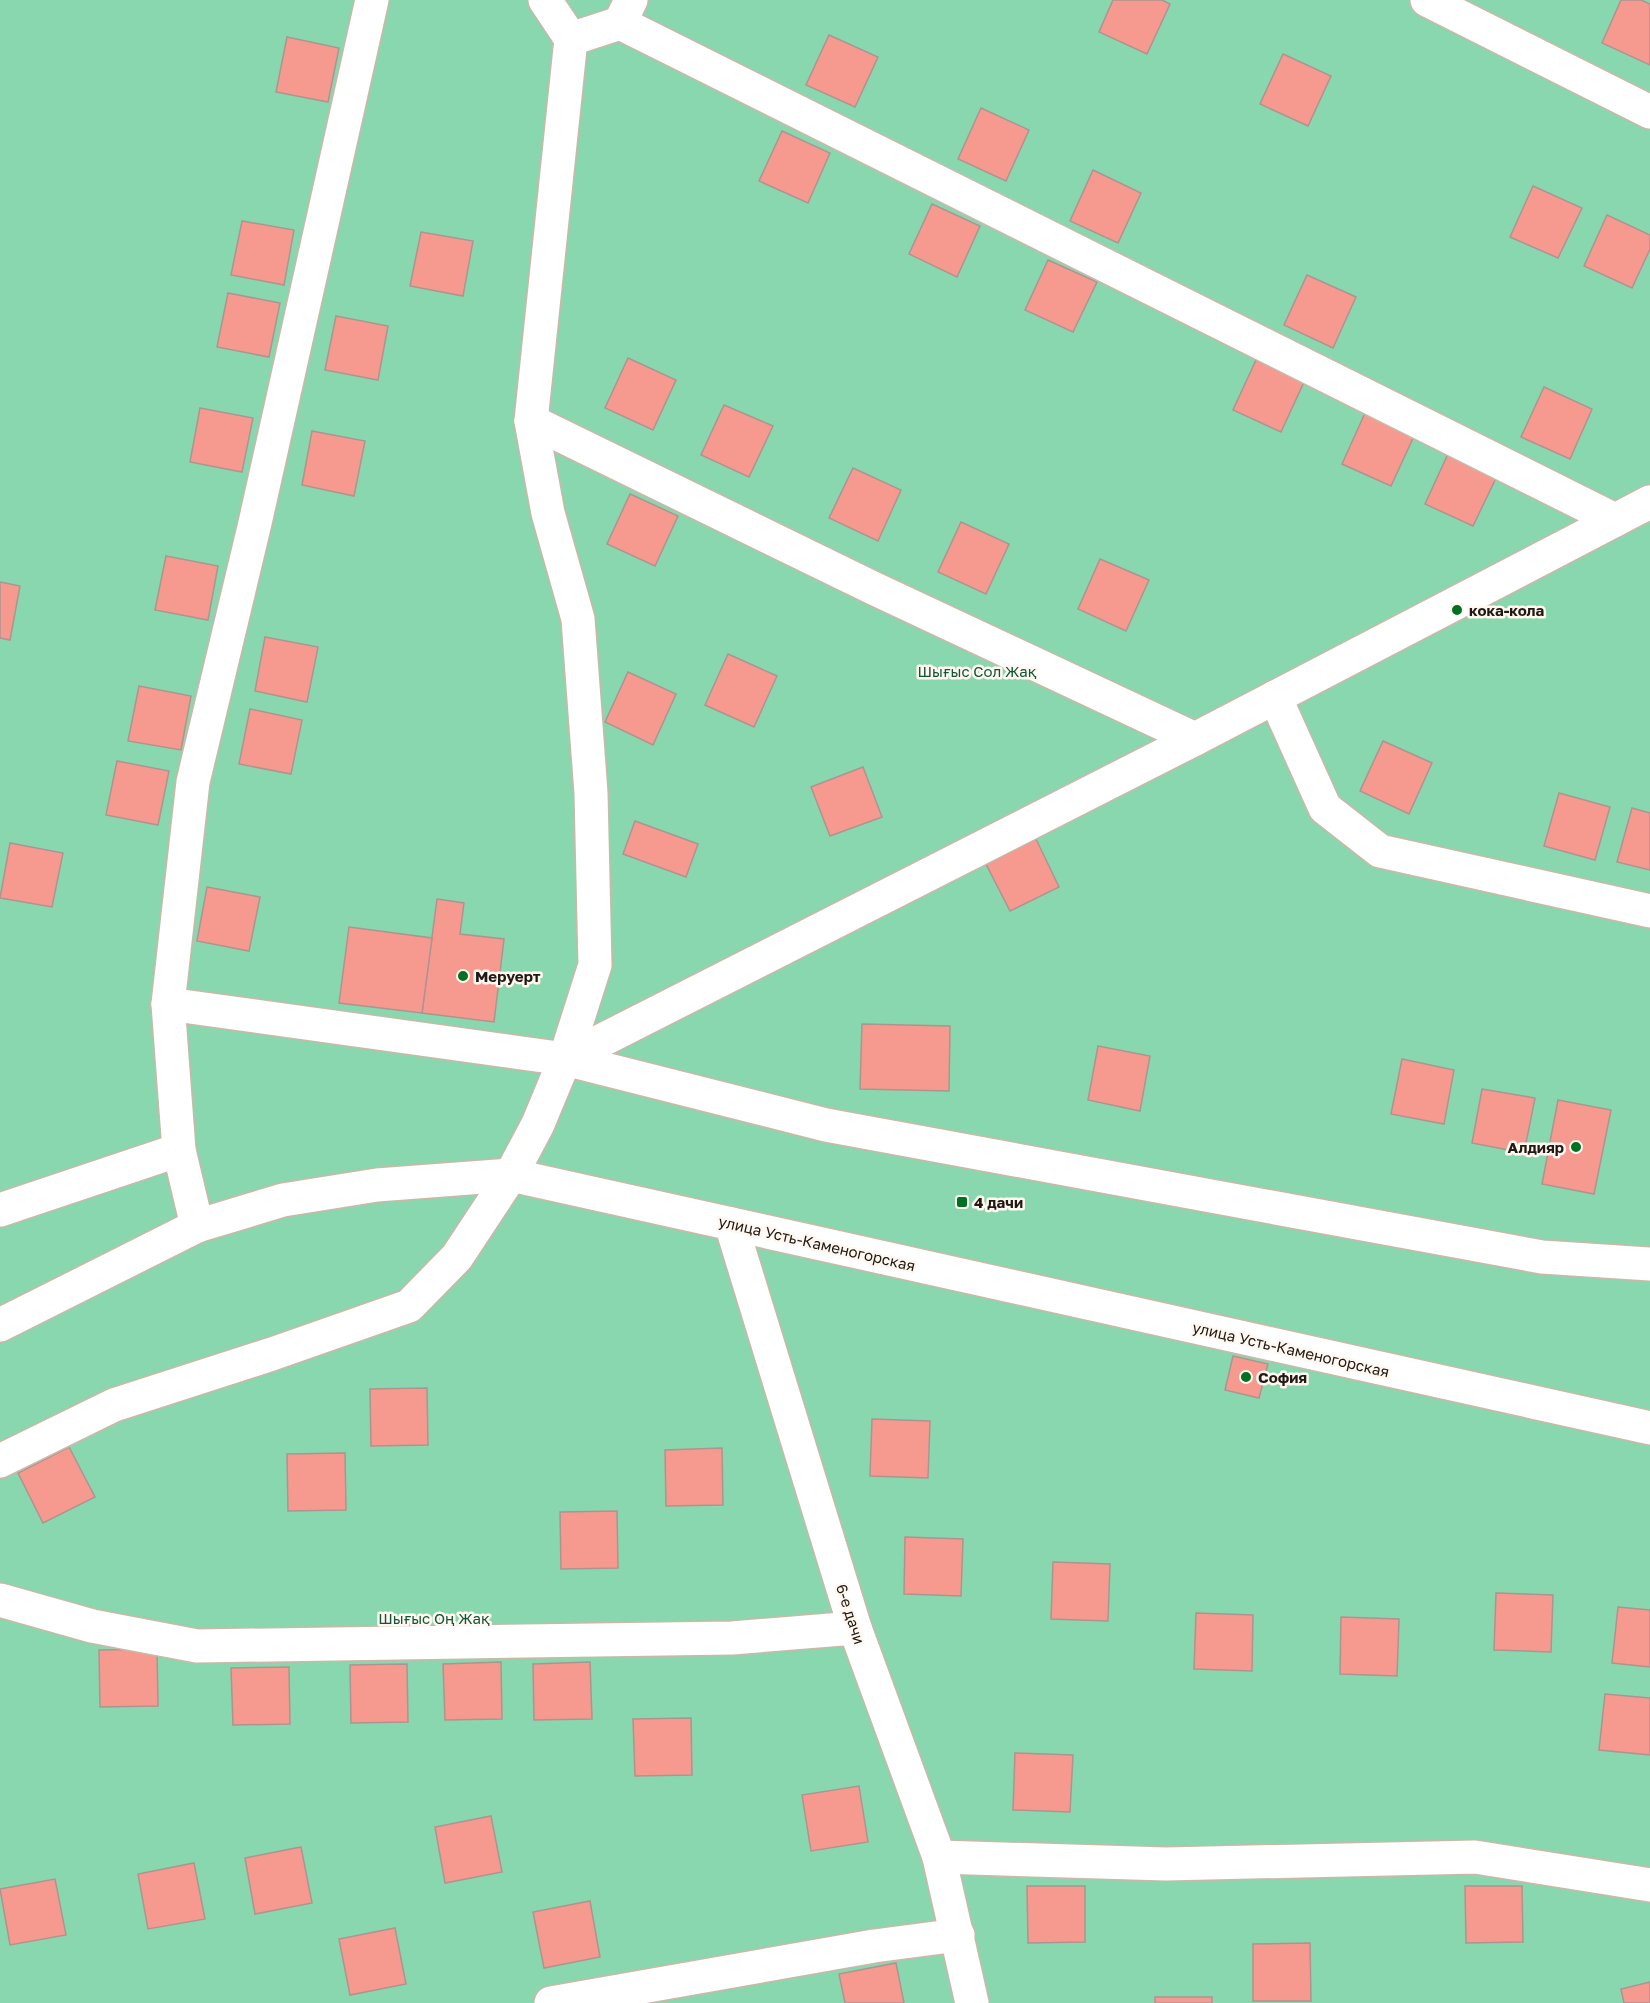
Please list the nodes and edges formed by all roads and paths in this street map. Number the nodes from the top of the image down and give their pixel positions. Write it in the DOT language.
graph roads {
  1 [pos="372,0"];
  2 [pos="545,0"];
  3 [pos="1427,0"];
  4 [pos="626,12"];
  5 [pos="571,39"];
  6 [pos="1650,112"];
  7 [pos="531,421"];
  8 [pos="1650,502"];
  9 [pos="1615,520"];
  10 [pos="1275,697"];
  11 [pos="1195,739"];
  12 [pos="1650,911"];
  13 [pos="168,1004"];
  14 [pos="566,1059"];
  15 [pos="179,1150"];
  16 [pos="511,1175"];
  17 [pos="0,1210"];
  18 [pos="731,1224"];
  19 [pos="197,1226"];
  20 [pos="1650,1264"];
  21 [pos="0,1325"];
  22 [pos="1650,1428"];
  23 [pos="0,1461"];
  24 [pos="0,1600"];
  25 [pos="855,1628"];
  26 [pos="939,1857"];
  27 [pos="1650,1885"];
  28 [pos="958,1935"];
  29 [pos="551,2003"];
  30 [pos="972,2003"];
  1 -- 13 [label="street"];
  2 -- 5 [label="street"];
  3 -- 6 [label="street"];
  4 -- 5 [label="street"];
  4 -- 9 [label="street"];
  5 -- 7 [label="street"];
  7 -- 11 [label="street"];
  7 -- 14 [label="street"];
  8 -- 9 [label="street"];
  9 -- 10 [label="street"];
  10 -- 11 [label="street"];
  10 -- 12 [label="street"];
  11 -- 14 [label="street"];
  13 -- 14 [label="street"];
  13 -- 15 [label="street"];
  14 -- 16 [label="street"];
  14 -- 20 [label="street"];
  15 -- 17 [label="street"];
  15 -- 19 [label="street"];
  16 -- 18 [label="street, улица Усть-Каменогорская"];
  16 -- 19 [label="street, улица Усть-Каменогорская"];
  16 -- 23 [label="street"];
  18 -- 22 [label="street, улица Усть-Каменогорская"];
  18 -- 25 [label="street, 6-е дачи"];
  19 -- 21 [label="street, улица Усть-Каменогорская"];
  24 -- 25 [label="street"];
  25 -- 26 [label="street, 6-е дачи"];
  26 -- 27 [label="street"];
  26 -- 28 [label="street, 6-е дачи"];
  28 -- 29 [label="street"];
  28 -- 30 [label="street, 6-е дачи"];
}
